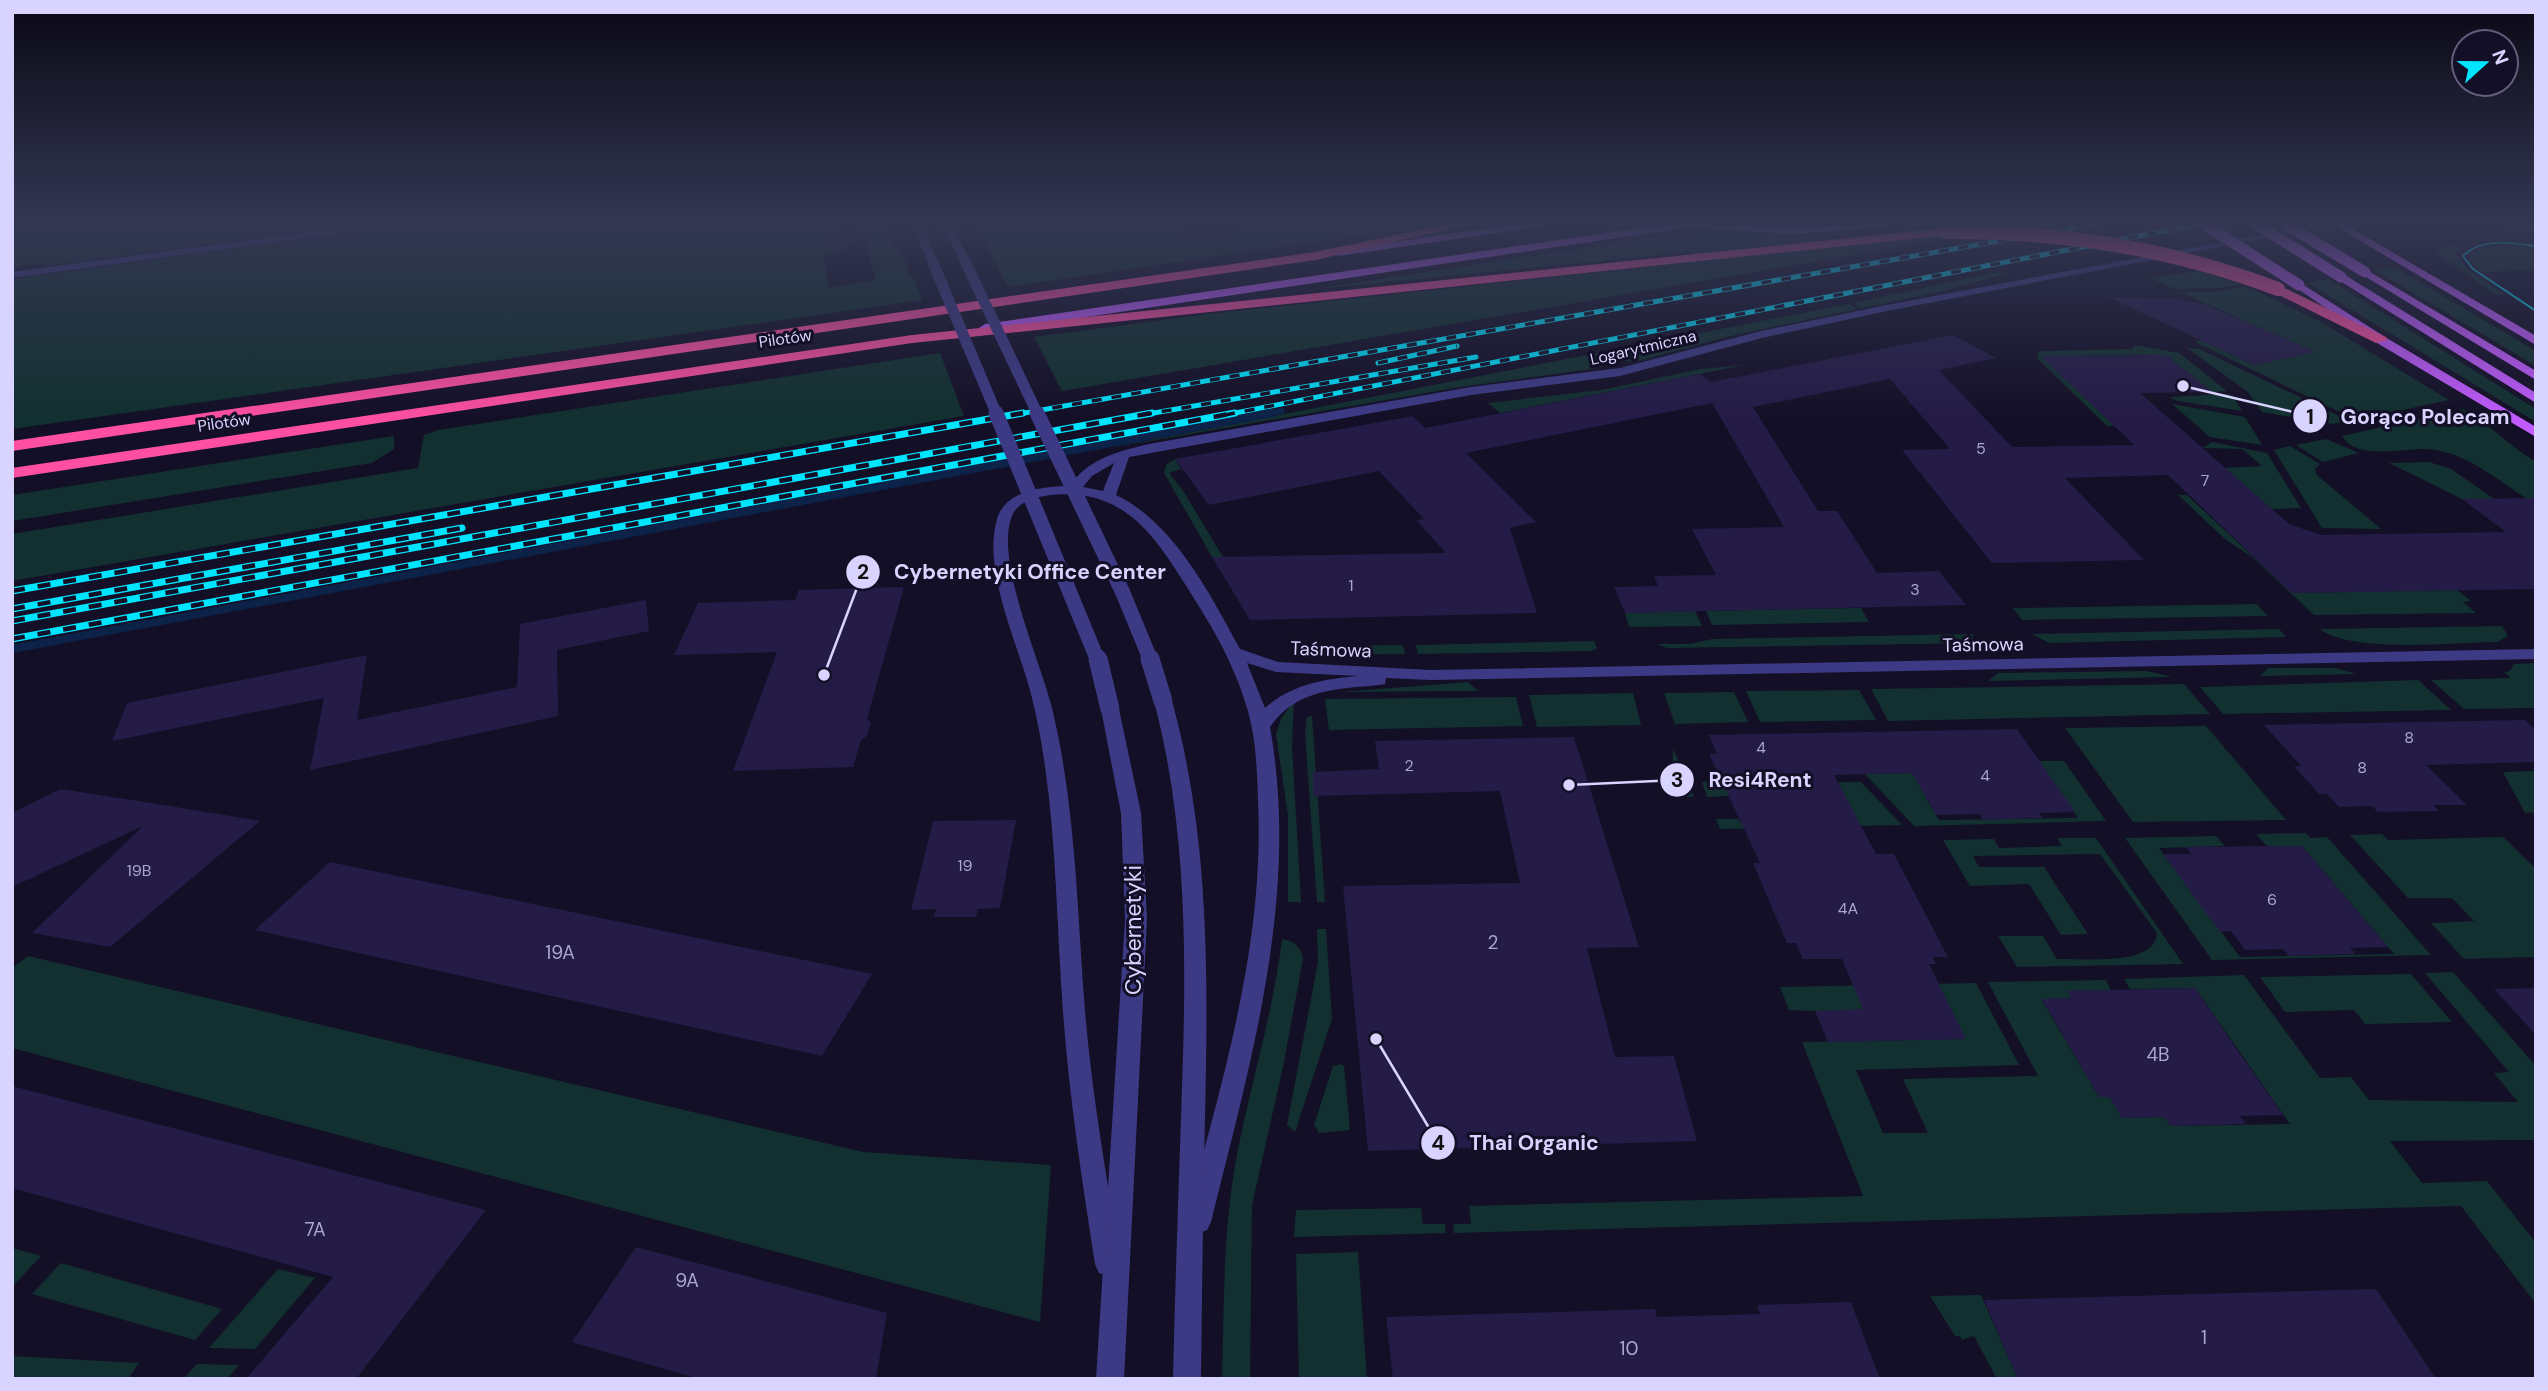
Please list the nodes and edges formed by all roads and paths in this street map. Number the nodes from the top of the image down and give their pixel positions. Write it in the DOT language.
graph roads {
  1 [pos="944,289"];
  2 [pos="978,289"];
  3 [pos="1089,289"];
  4 [pos="1251,289"];
  5 [pos="1386,289"];
  6 [pos="1989,289"];
  7 [pos="2278,289"];
  8 [pos="2306,289"];
  9 [pos="2359,289"];
  10 [pos="2393,289"];
  11 [pos="2449,289"];
  12 [pos="912,339"];
  13 [pos="2381,340"];
  14 [pos="2536,341"];
  15 [pos="2536,376"];
  16 [pos="2536,399"];
  17 [pos="2536,433"];
  18 [pos="12,446"];
  19 [pos="1123,458"];
  20 [pos="12,473"];
  21 [pos="1074,490"];
  22 [pos="1109,494"];
  23 [pos="1232,652"];
  24 [pos="2536,654"];
  25 [pos="1431,675"];
  26 [pos="1259,729"];
  27 [pos="1190,1256"];
  28 [pos="1114,1306"];
  29 [pos="1110,1379"];
  30 [pos="1188,1379"];
  1 -- 28 [label="street, Cybernetyki, bridge"];
  2 -- 27 [label="street, bridge"];
  3 -- 18 [label="highway, Pilotów"];
  4 -- 12 [label="main road, Pilotów"];
  5 -- 12 [label="highway, bridge"];
  6 -- 19 [label="street, Logarytmiczna"];
  7 -- 13 [label="highway, bridge"];
  8 -- 13 [label="main road, bridge"];
  9 -- 16 [label="main road, bridge"];
  10 -- 15 [label="main road, bridge"];
  11 -- 14 [label="main road"];
  12 -- 20 [label="highway, Pilotów"];
  13 -- 17 [label="main road"];
  19 -- 21 [label="street, Logarytmiczna"];
  19 -- 22 [label="street"];
  21 -- 22 [label="street"];
  21 -- 28 [label="street"];
  22 -- 23 [label="street"];
  23 -- 25 [label="street, Taśmowa"];
  23 -- 26 [label="street"];
  24 -- 25 [label="street, Taśmowa"];
  25 -- 26 [label="street, Taśmowa"];
  26 -- 27 [label="street"];
  27 -- 30 [label="street"];
  28 -- 29 [label="street, Cybernetyki"];
}
